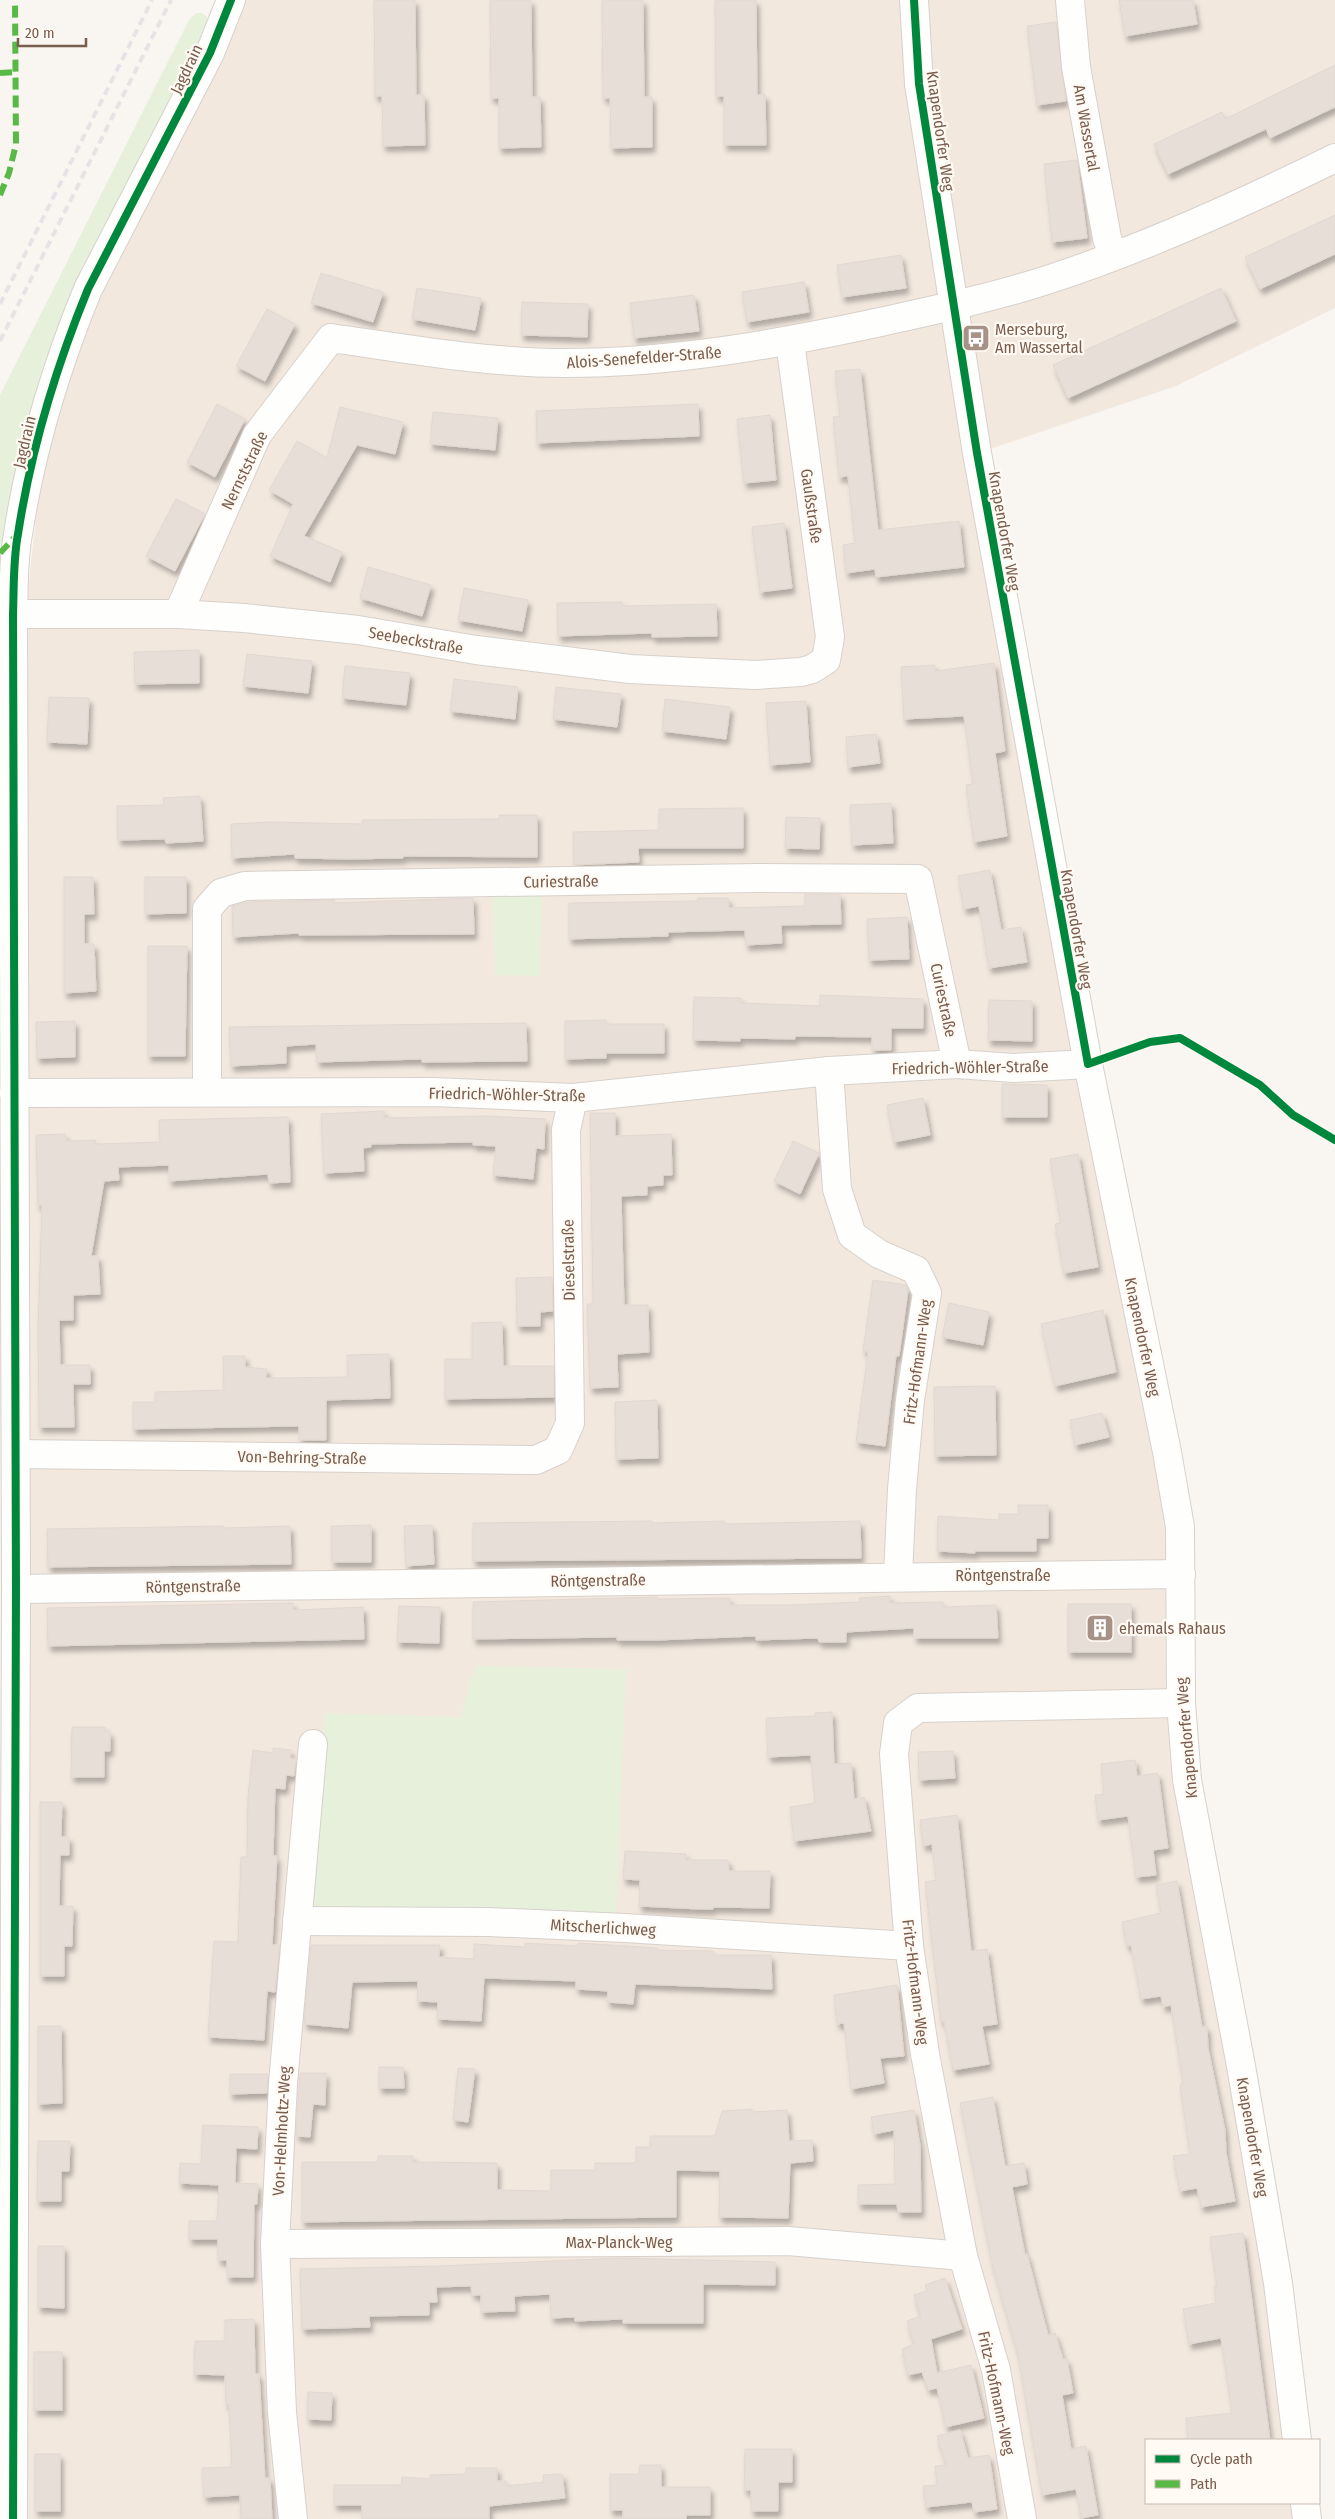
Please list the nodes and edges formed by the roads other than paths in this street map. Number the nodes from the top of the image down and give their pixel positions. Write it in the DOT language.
graph roads {
  1 [pos="231,0"];
  2 [pos="914,0"];
  3 [pos="1070,0"];
  4 [pos="1335,158"];
  5 [pos="1113,256"];
  6 [pos="954,306"];
  7 [pos="331,338"];
  8 [pos="790,342"];
  9 [pos="13,614"];
  10 [pos="178,614"];
  11 [pos="817,666"];
  12 [pos="957,1064"];
  13 [pos="1088,1064"];
  14 [pos="829,1071"];
  15 [pos="14,1092"];
  16 [pos="207,1092"];
  17 [pos="573,1098"];
  18 [pos="570,1423"];
  19 [pos="16,1454"];
  20 [pos="1180,1574"];
  21 [pos="898,1576"];
  22 [pos="16,1588"];
  23 [pos="1180,1703"];
  24 [pos="313,1744"];
  25 [pos="297,1921"];
  26 [pos="909,1946"];
  27 [pos="275,2244"];
  28 [pos="963,2256"];
  29 [pos="1297,2439"];
  30 [pos="1305,2504"];
  31 [pos="13,2519"];
  32 [pos="293,2519"];
  33 [pos="1022,2519"];
  34 [pos="1307,2519"];
  1 -- 9 [label="street, Jagdrain"];
  2 -- 6 [label="street, Knapendorfer Weg"];
  3 -- 5 [label="street, Am Wassertal"];
  4 -- 5 [label="street"];
  5 -- 6 [label="street"];
  6 -- 8 [label="street, Alois-Senefelder-Straße"];
  6 -- 13 [label="street, Knapendorfer Weg"];
  7 -- 8 [label="street, Alois-Senefelder-Straße"];
  7 -- 10 [label="street, Nernststraße"];
  8 -- 11 [label="street, Gaußstraße"];
  9 -- 10 [label="street, Seebeckstraße"];
  9 -- 15 [label="street, Jagdrain"];
  10 -- 11 [label="street, Seebeckstraße"];
  12 -- 13 [label="street, Friedrich-Wöhler-Straße"];
  12 -- 14 [label="street, Friedrich-Wöhler-Straße"];
  12 -- 16 [label="street, Curiestraße"];
  13 -- 20 [label="street, Knapendorfer Weg"];
  14 -- 17 [label="street, Friedrich-Wöhler-Straße"];
  14 -- 21 [label="street, Fritz-Hofmann-Weg"];
  15 -- 16 [label="street, Friedrich-Wöhler-Straße"];
  15 -- 19 [label="street, Jagdrain"];
  16 -- 17 [label="street, Friedrich-Wöhler-Straße"];
  17 -- 18 [label="street, Dieselstraße"];
  18 -- 19 [label="street, Von-Behring-Straße"];
  19 -- 22 [label="street, Jagdrain"];
  20 -- 21 [label="street, Röntgenstraße"];
  20 -- 23 [label="street, Knapendorfer Weg"];
  21 -- 22 [label="street, Röntgenstraße"];
  22 -- 31 [label="street, Jagdrain"];
  23 -- 26 [label="street, Fritz-Hofmann-Weg"];
  23 -- 29 [label="street, Knapendorfer Weg"];
  24 -- 25 [label="street, Von-Helmholtz-Weg"];
  25 -- 26 [label="street, Mitscherlichweg"];
  25 -- 27 [label="street, Von-Helmholtz-Weg"];
  26 -- 28 [label="street, Fritz-Hofmann-Weg"];
  27 -- 28 [label="street, Max-Planck-Weg"];
  27 -- 32 [label="street, Von-Helmholtz-Weg"];
  28 -- 33 [label="street, Fritz-Hofmann-Weg"];
  30 -- 34 [label="street"];
}
